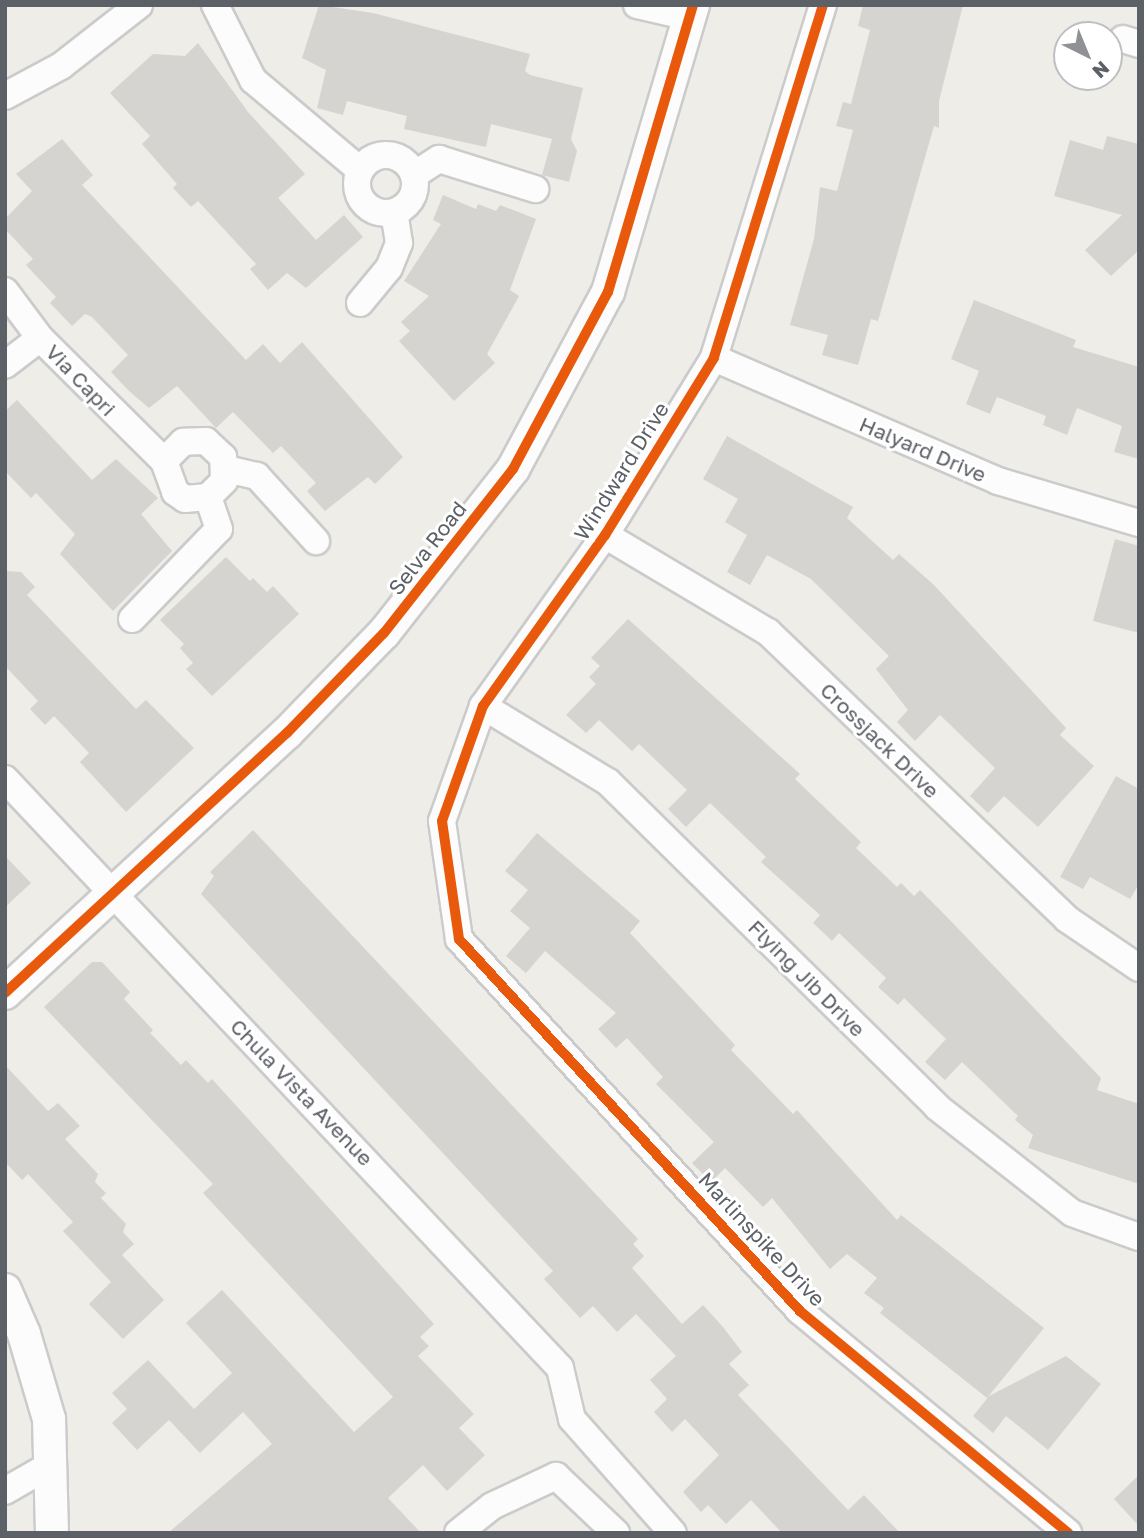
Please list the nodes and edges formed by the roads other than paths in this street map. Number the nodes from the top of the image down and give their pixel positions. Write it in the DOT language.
graph roads {
  1 [pos="139,5"];
  2 [pos="215,5"];
  3 [pos="637,5"];
  4 [pos="822,5"];
  5 [pos="691,11"];
  6 [pos="5,96"];
  7 [pos="360,170"];
  8 [pos="414,176"];
  9 [pos="535,189"];
  10 [pos="394,212"];
  11 [pos="5,292"];
  12 [pos="360,303"];
  13 [pos="40,338"];
  14 [pos="714,358"];
  15 [pos="5,365"];
  16 [pos="164,461"];
  17 [pos="226,469"];
  18 [pos="208,498"];
  19 [pos="1139,523"];
  20 [pos="605,535"];
  21 [pos="316,541"];
  22 [pos="132,619"];
  23 [pos="483,706"];
  24 [pos="5,779"];
  25 [pos="111,893"];
  26 [pos="459,939"];
  27 [pos="1139,968"];
  28 [pos="5,993"];
  29 [pos="1139,1237"];
  30 [pos="5,1290"];
  31 [pos="52,1464"];
  32 [pos="5,1490"];
  33 [pos="52,1533"];
  34 [pos="458,1533"];
  35 [pos="616,1533"];
  36 [pos="673,1533"];
  37 [pos="1068,1533"];
  1 -- 6 [label="street"];
  2 -- 7 [label="street"];
  3 -- 5 [label="street"];
  4 -- 14 [label="street, Windward Drive"];
  5 -- 25 [label="street, Selva Road"];
  7 -- 8 [label="street"];
  7 -- 10 [label="street"];
  8 -- 9 [label="street"];
  8 -- 10 [label="street"];
  10 -- 12 [label="street"];
  11 -- 13 [label="street, Via Capri"];
  13 -- 15 [label="street"];
  13 -- 16 [label="street, Via Capri"];
  14 -- 19 [label="street, Halyard Drive"];
  14 -- 20 [label="street, Windward Drive"];
  16 -- 17 [label="street"];
  16 -- 18 [label="street, Via Capri"];
  17 -- 18 [label="street"];
  17 -- 21 [label="street"];
  18 -- 22 [label="street"];
  20 -- 23 [label="street, Windward Drive"];
  20 -- 27 [label="street, Crossjack Drive"];
  23 -- 26 [label="street, Windward Drive"];
  23 -- 29 [label="street, Flying Jib Drive"];
  24 -- 25 [label="street, Chula Vista Avenue"];
  25 -- 28 [label="street, Selva Road"];
  25 -- 36 [label="street, Chula Vista Avenue"];
  26 -- 37 [label="street, Marlinspike Drive"];
  30 -- 31 [label="street"];
  31 -- 32 [label="street"];
  31 -- 33 [label="street"];
  34 -- 35 [label="street"];
}
